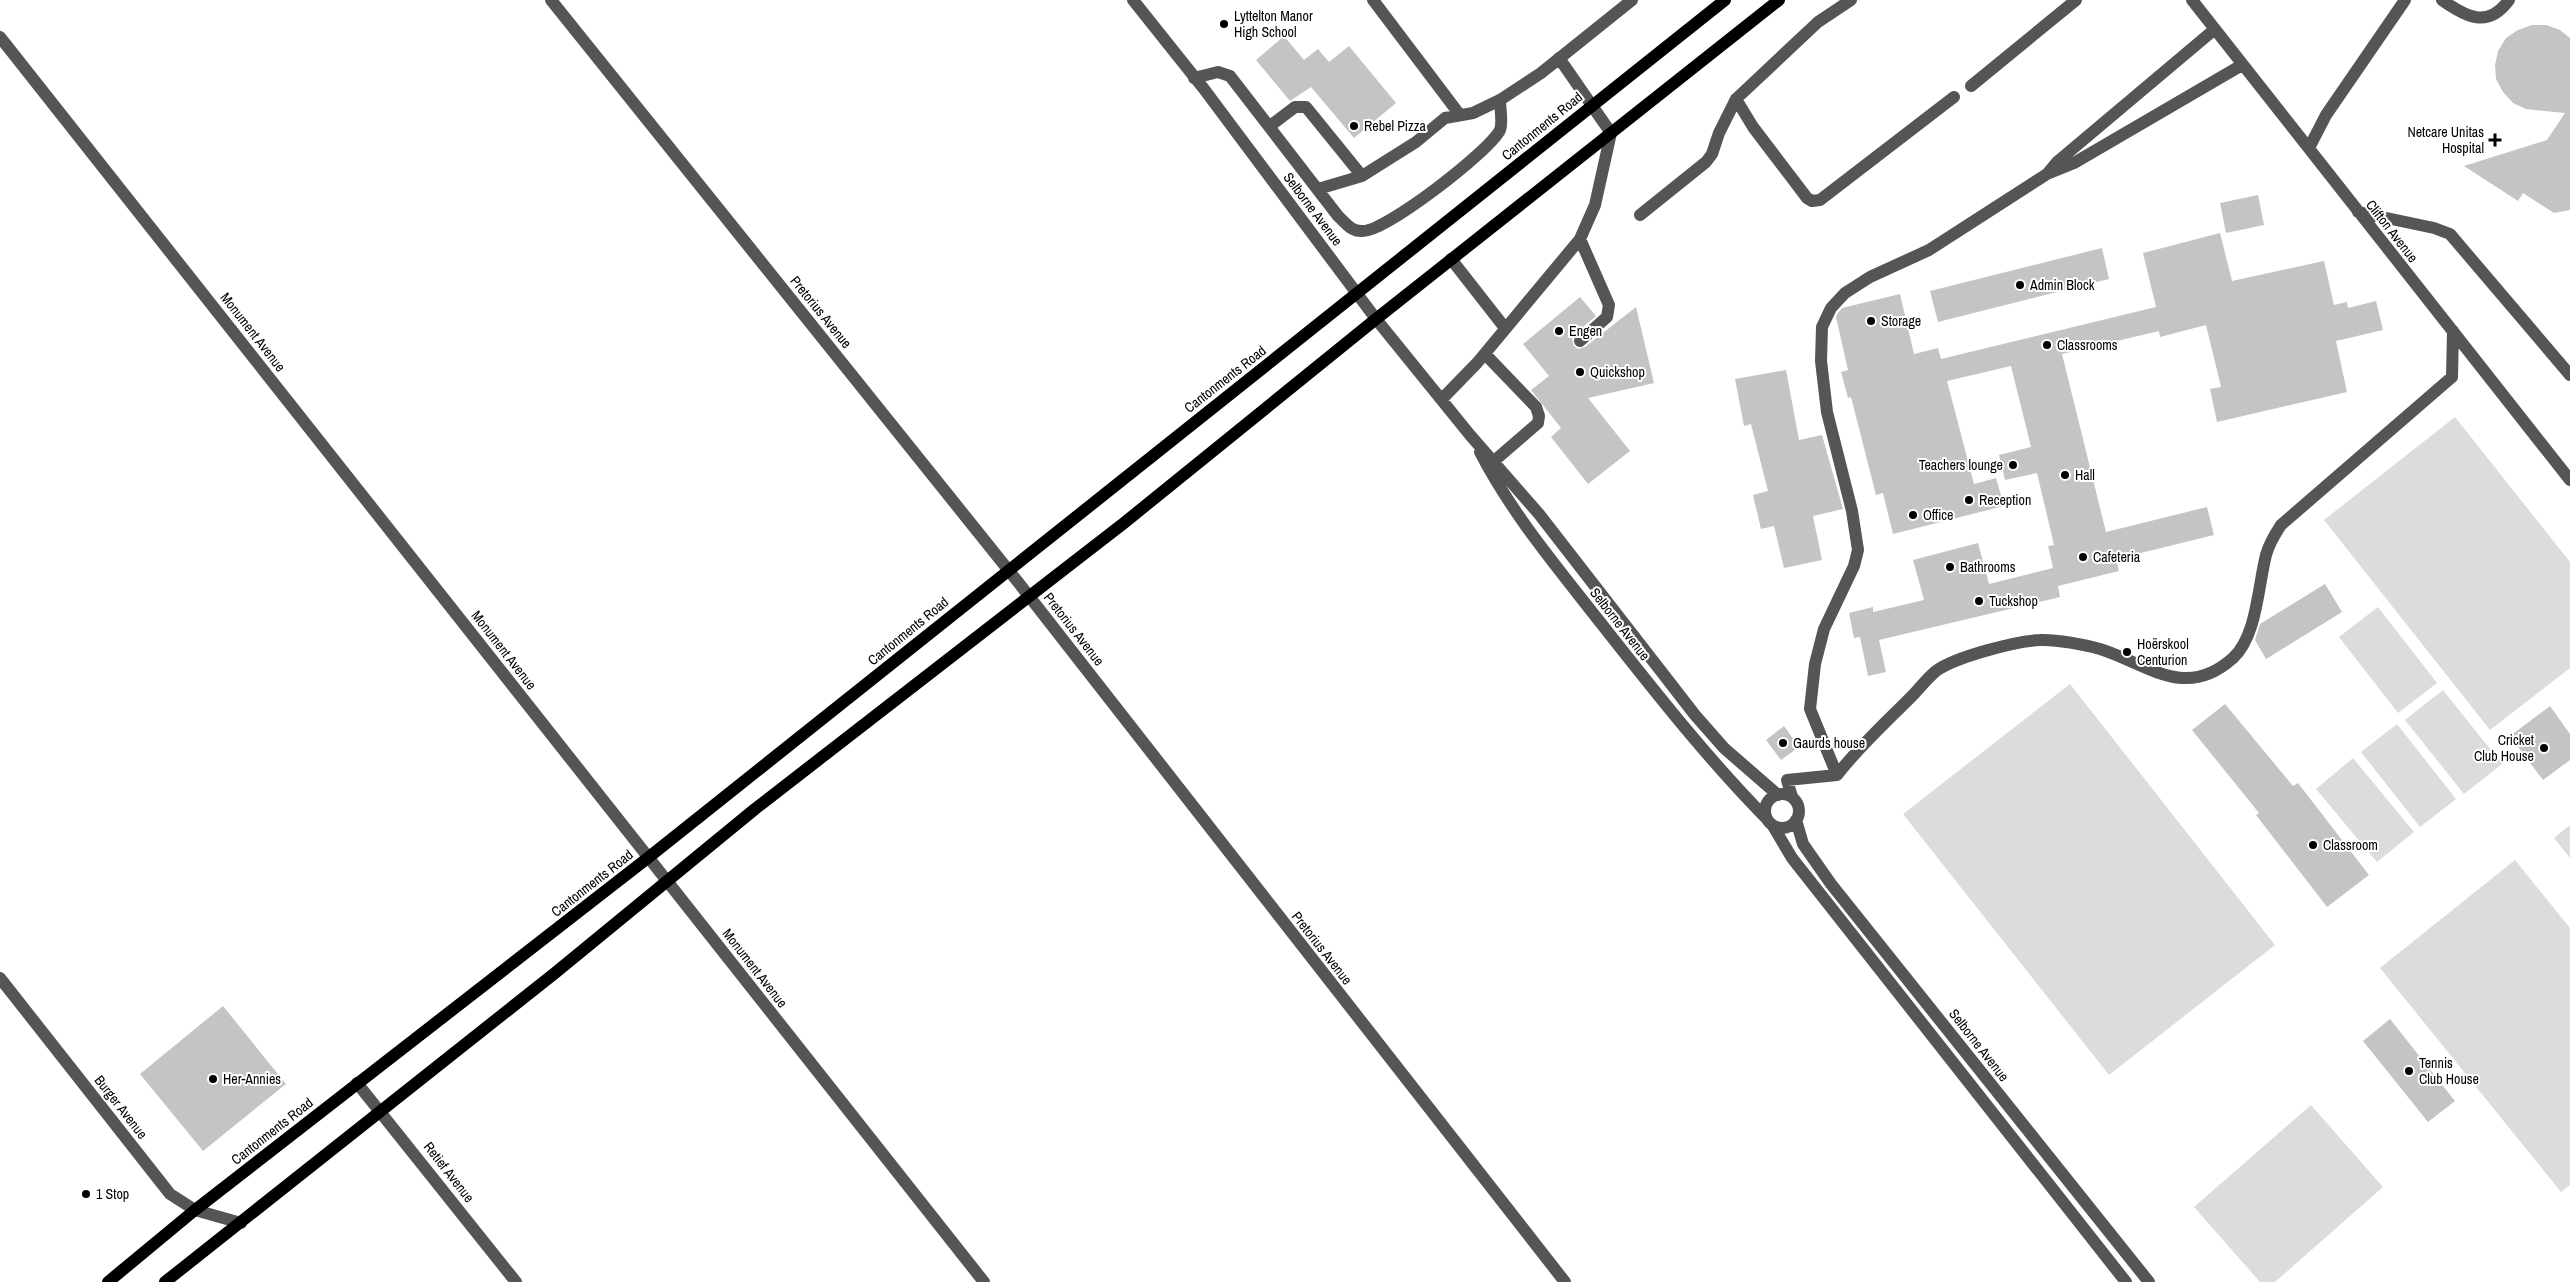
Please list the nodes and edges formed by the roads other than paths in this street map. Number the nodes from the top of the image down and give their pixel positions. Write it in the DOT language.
graph roads {
  1 [pos="551,0"];
  2 [pos="1133,0"];
  3 [pos="1373,0"];
  4 [pos="1632,0"];
  5 [pos="1725,0"];
  6 [pos="1779,0"];
  7 [pos="1850,0"];
  8 [pos="2076,0"];
  9 [pos="2192,0"];
  10 [pos="2405,0"];
  11 [pos="2442,0"];
  12 [pos="2509,0"];
  13 [pos="2215,29"];
  14 [pos="0,37"];
  15 [pos="1559,58"];
  16 [pos="2242,64"];
  17 [pos="1194,78"];
  18 [pos="1971,86"];
  19 [pos="1954,97"];
  20 [pos="1736,99"];
  21 [pos="1500,100"];
  22 [pos="1592,106"];
  23 [pos="1460,115"];
  24 [pos="1270,126"];
  25 [pos="1611,133"];
  26 [pos="2309,148"];
  27 [pos="2046,174"];
  28 [pos="1362,176"];
  29 [pos="1318,189"];
  30 [pos="2358,212"];
  31 [pos="1640,215"];
  32 [pos="1580,239"];
  33 [pos="1452,259"];
  34 [pos="1357,294"];
  35 [pos="1376,319"];
  36 [pos="1505,328"];
  37 [pos="2453,331"];
  38 [pos="1580,340"];
  39 [pos="1485,354"];
  40 [pos="2570,374"];
  41 [pos="1442,399"];
  42 [pos="1470,435"];
  43 [pos="1494,461"];
  44 [pos="2569,476"];
  45 [pos="1516,487"];
  46 [pos="1505,496"];
  47 [pos="1008,569"];
  48 [pos="1028,595"];
  49 [pos="1837,776"];
  50 [pos="1778,795"];
  51 [pos="1792,797"];
  52 [pos="1796,820"];
  53 [pos="1770,822"];
  54 [pos="649,857"];
  55 [pos="666,880"];
  56 [pos="0,978"];
  57 [pos="357,1082"];
  58 [pos="2003,1100"];
  59 [pos="1990,1109"];
  60 [pos="382,1111"];
  61 [pos="195,1210"];
  62 [pos="240,1222"];
  63 [pos="2110,1234"];
  64 [pos="2096,1243"];
  65 [pos="108,1282"];
  66 [pos="165,1282"];
  67 [pos="516,1282"];
  68 [pos="984,1282"];
  69 [pos="1565,1282"];
  70 [pos="2126,1282"];
  71 [pos="2149,1282"];
  1 -- 47 [label="street, Pretorius Avenue"];
  2 -- 17 [label="street, Selborne Avenue"];
  3 -- 23 [label="street"];
  4 -- 15 [label="street"];
  5 -- 22 [label="main road, Cantonments Road"];
  6 -- 25 [label="main road"];
  7 -- 20 [label="street"];
  8 -- 18 [label="street"];
  9 -- 13 [label="street, Clifton Avenue"];
  10 -- 26 [label="street"];
  11 -- 12 [label="street"];
  13 -- 16 [label="street, Clifton Avenue"];
  13 -- 27 [label="street"];
  14 -- 54 [label="street, Monument Avenue"];
  15 -- 21 [label="street"];
  15 -- 22 [label="street"];
  16 -- 26 [label="street, Clifton Avenue"];
  16 -- 27 [label="street"];
  17 -- 24 [label="street"];
  17 -- 34 [label="street, Selborne Avenue"];
  19 -- 20 [label="street"];
  20 -- 31 [label="street"];
  21 -- 23 [label="street"];
  21 -- 29 [label="street"];
  22 -- 25 [label="street"];
  22 -- 34 [label="main road, Cantonments Road"];
  23 -- 28 [label="street"];
  24 -- 28 [label="street"];
  24 -- 29 [label="street"];
  25 -- 32 [label="street"];
  25 -- 33 [label="main road"];
  26 -- 30 [label="street, Clifton Avenue"];
  27 -- 49 [label="street"];
  28 -- 29 [label="street"];
  30 -- 37 [label="street, Clifton Avenue"];
  30 -- 40 [label="street"];
  32 -- 36 [label="street"];
  32 -- 38 [label="street"];
  33 -- 35 [label="main road"];
  33 -- 36 [label="street"];
  34 -- 35 [label="street, Selborne Avenue"];
  34 -- 47 [label="main road, Cantonments Road"];
  35 -- 41 [label="street, Selborne Avenue"];
  35 -- 48 [label="main road"];
  36 -- 39 [label="street"];
  37 -- 44 [label="street, Clifton Avenue"];
  37 -- 49 [label="street"];
  39 -- 41 [label="street"];
  39 -- 43 [label="street"];
  41 -- 42 [label="street, Selborne Avenue"];
  42 -- 43 [label="street, Selborne Avenue"];
  42 -- 46 [label="street, Selborne Avenue"];
  43 -- 45 [label="street, Selborne Avenue"];
  45 -- 46 [label="street"];
  45 -- 50 [label="street, Selborne Avenue"];
  46 -- 53 [label="street, Selborne Avenue"];
  47 -- 48 [label="street, Pretorius Avenue"];
  47 -- 54 [label="main road, Cantonments Road"];
  48 -- 55 [label="main road"];
  48 -- 69 [label="street, Pretorius Avenue"];
  49 -- 51 [label="street"];
  50 -- 51 [label="street"];
  50 -- 53 [label="street"];
  51 -- 52 [label="street"];
  52 -- 53 [label="street"];
  52 -- 58 [label="street, Selborne Avenue"];
  53 -- 59 [label="street, Selborne Avenue"];
  54 -- 55 [label="street, Monument Avenue"];
  54 -- 57 [label="main road, Cantonments Road"];
  55 -- 60 [label="main road"];
  55 -- 68 [label="street, Monument Avenue"];
  56 -- 61 [label="street, Burger Avenue"];
  57 -- 60 [label="street, Retief Avenue"];
  57 -- 61 [label="main road, Cantonments Road"];
  58 -- 59 [label="street"];
  58 -- 63 [label="street, Selborne Avenue"];
  59 -- 64 [label="street, Selborne Avenue"];
  60 -- 62 [label="main road"];
  60 -- 67 [label="street, Retief Avenue"];
  61 -- 62 [label="street, Burger Avenue"];
  61 -- 65 [label="main road, Cantonments Road"];
  62 -- 66 [label="main road"];
  63 -- 64 [label="street"];
  63 -- 71 [label="street, Selborne Avenue"];
  64 -- 70 [label="street, Selborne Avenue"];
}
